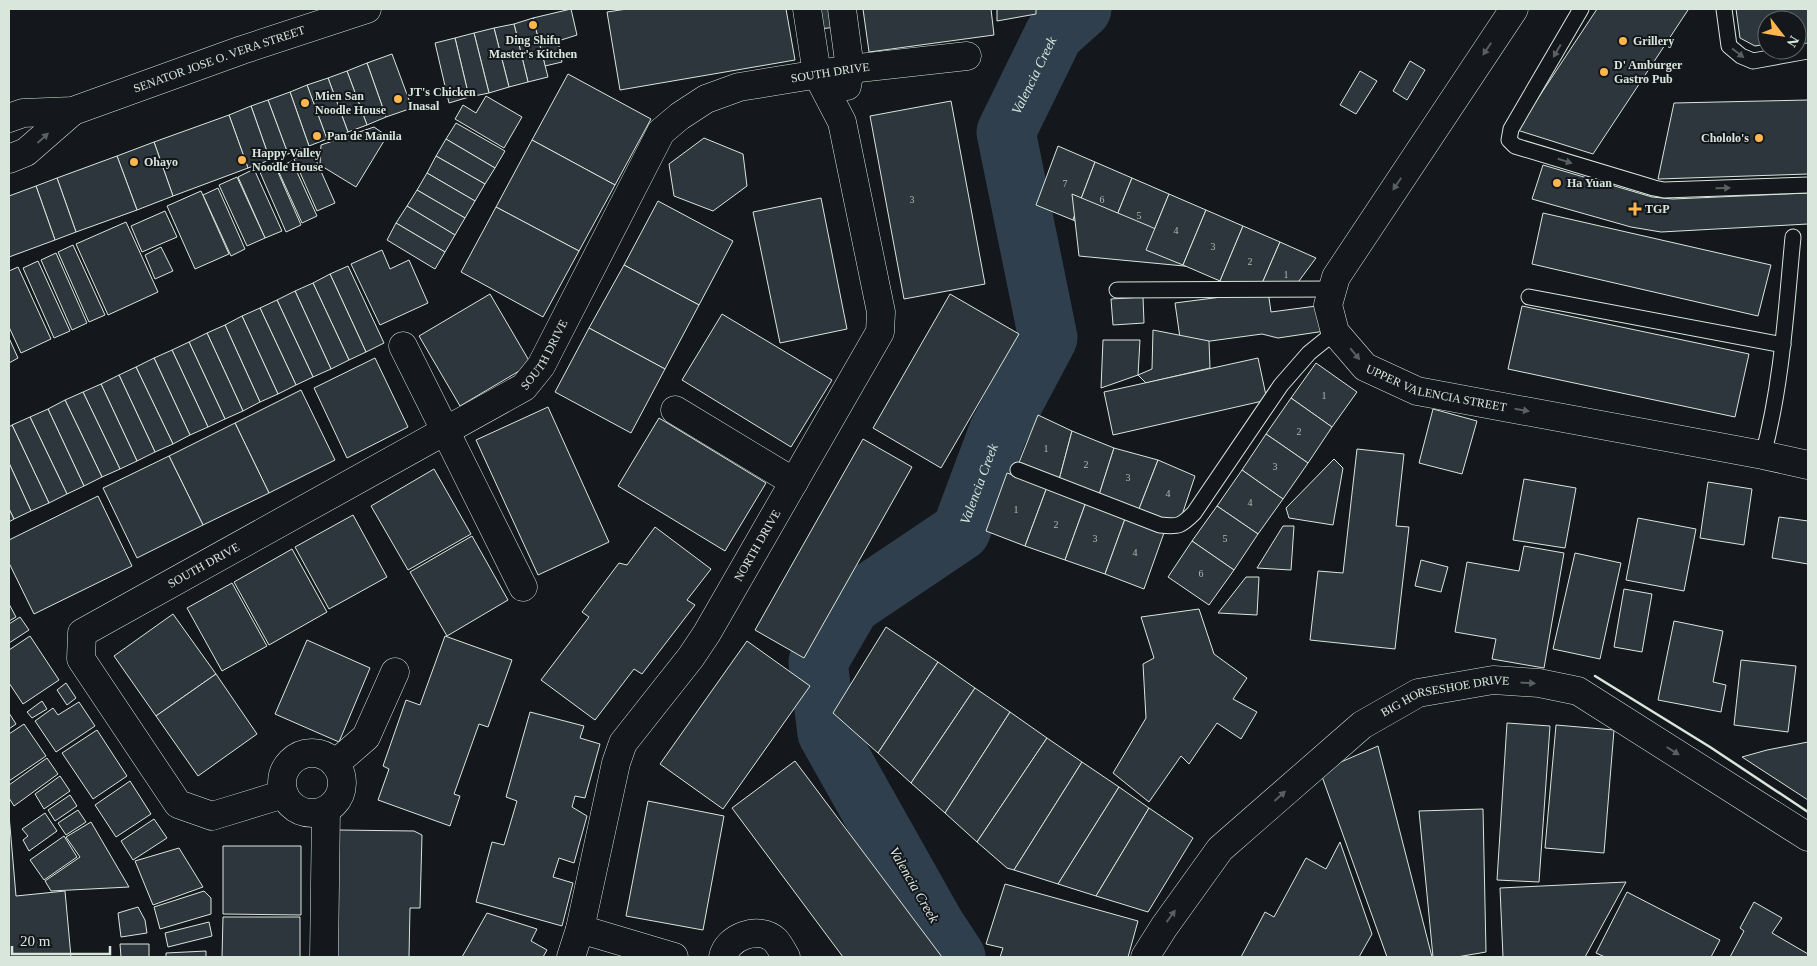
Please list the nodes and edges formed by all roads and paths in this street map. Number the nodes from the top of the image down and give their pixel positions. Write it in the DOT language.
graph roads {
  1 [pos="367,9"];
  2 [pos="807,9"];
  3 [pos="842,9"];
  4 [pos="1514,9"];
  5 [pos="1581,9"];
  6 [pos="1724,9"];
  7 [pos="1808,51"];
  8 [pos="966,56"];
  9 [pos="850,69"];
  10 [pos="817,74"];
  11 [pos="73,111"];
  12 [pos="9,118"];
  13 [pos="842,122"];
  14 [pos="9,159"];
  15 [pos="1808,185"];
  16 [pos="1794,236"];
  17 [pos="1333,289"];
  18 [pos="1117,290"];
  19 [pos="1529,297"];
  20 [pos="1335,332"];
  21 [pos="1783,345"];
  22 [pos="403,346"];
  23 [pos="675,410"];
  24 [pos="446,431"];
  25 [pos="1764,455"];
  26 [pos="1808,465"];
  27 [pos="1018,470"];
  28 [pos="794,482"];
  29 [pos="523,587"];
  30 [pos="394,672"];
  31 [pos="336,764"];
  32 [pos="284,794"];
  33 [pos="326,810"];
  34 [pos="1808,837"];
  35 [pos="580,929"];
  36 [pos="324,957"];
  37 [pos="571,957"];
  38 [pos="674,957"];
  39 [pos="723,957"];
  40 [pos="786,957"];
  41 [pos="1145,957"];
  1 -- 11 [label="street, SENATOR JOSE O. VERA STREET"];
  2 -- 10 [label="street, NORTH DRIVE"];
  3 -- 9 [label="street, NORTH DRIVE"];
  4 -- 17 [label="street, UPPER VALENCIA STREET, one-way"];
  5 -- 15 [label="lane, one-way"];
  6 -- 7 [label="lane, one-way"];
  8 -- 9 [label="street, SOUTH DRIVE"];
  9 -- 10 [label="street, SOUTH DRIVE"];
  9 -- 13 [label="street, NORTH DRIVE"];
  10 -- 13 [label="street, NORTH DRIVE"];
  10 -- 24 [label="street, SOUTH DRIVE"];
  11 -- 12 [label="street, SENATOR JOSE O. VERA STREET"];
  14 -- 11 [label="street, SENATOR JOSE O. VERA STREET, one-way"];
  13 -- 28 [label="street, NORTH DRIVE"];
  16 -- 21 [label="lane"];
  17 -- 18 [label="lane"];
  17 -- 20 [label="street, UPPER VALENCIA STREET"];
  19 -- 21 [label="lane"];
  20 -- 25 [label="street, UPPER VALENCIA STREET, one-way"];
  20 -- 27 [label="lane"];
  21 -- 25 [label="lane"];
  22 -- 24 [label="street"];
  23 -- 28 [label="street"];
  24 -- 29 [label="street"];
  24 -- 32 [label="street, SOUTH DRIVE"];
  25 -- 26 [label="street, UPPER VALENCIA STREET"];
  28 -- 35 [label="street, NORTH DRIVE"];
  30 -- 31 [label="street"];
  31 -- 32 [label="street"];
  31 -- 33 [label="street"];
  32 -- 33 [label="street"];
  33 -- 36 [label="street"];
  41 -- 34 [label="street, BIG HORSESHOE DRIVE, one-way"];
  35 -- 37 [label="street, NORTH DRIVE"];
  35 -- 38 [label="street"];
  39 -- 40 [label="street"];
}
